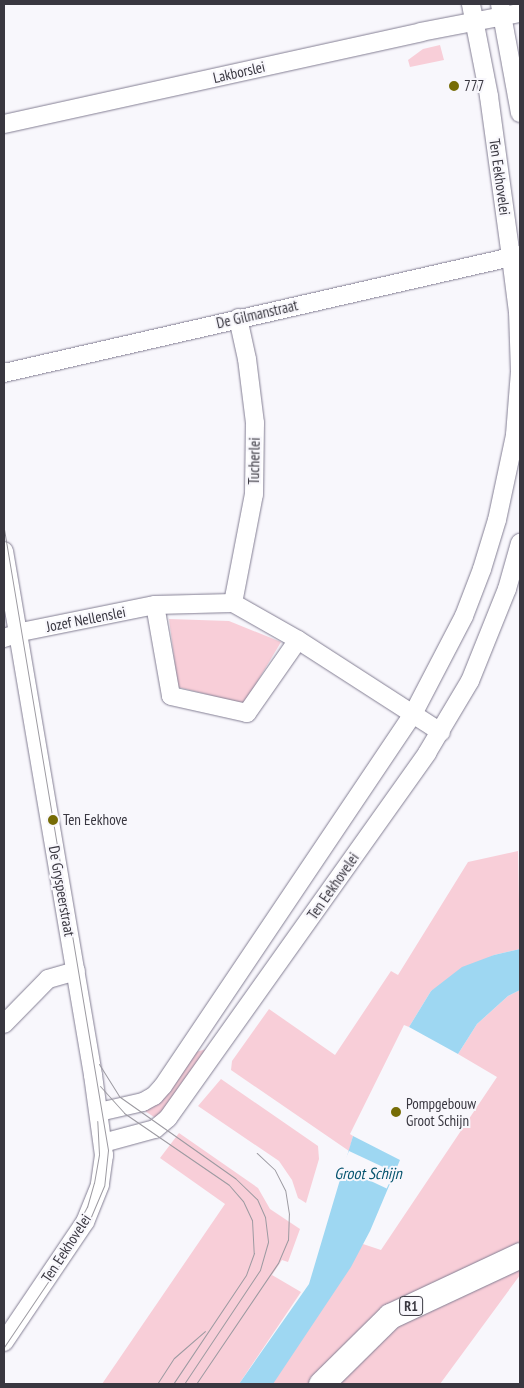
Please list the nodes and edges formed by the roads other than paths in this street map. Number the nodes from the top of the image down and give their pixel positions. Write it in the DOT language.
graph roads {
  1 [pos="501,7"];
  2 [pos="472,12"];
  3 [pos="520,13"];
  4 [pos="516,91"];
  5 [pos="489,96"];
  6 [pos="520,113"];
  7 [pos="4,124"];
  8 [pos="516,256"];
  9 [pos="238,318"];
  10 [pos="4,373"];
  11 [pos="517,442"];
  12 [pos="520,543"];
  13 [pos="4,551"];
  14 [pos="233,603"];
  15 [pos="155,605"];
  16 [pos="11,636"];
  17 [pos="298,640"];
  18 [pos="412,716"];
  19 [pos="441,732"];
  20 [pos="76,971"];
  21 [pos="4,1024"];
  22 [pos="204,1026"];
  23 [pos="224,1039"];
  24 [pos="125,1107"];
  25 [pos="99,1112"];
  26 [pos="155,1129"];
  27 [pos="103,1144"];
  28 [pos="520,1255"];
  29 [pos="4,1342"];
  30 [pos="321,1384"];
  1 -- 2 [label="street, Lakborslei"];
  1 -- 3 [label="street"];
  1 -- 4 [label="street"];
  2 -- 5 [label="street, Ten Eekhovelei"];
  2 -- 7 [label="street, Lakborslei"];
  4 -- 5 [label="street"];
  4 -- 6 [label="street"];
  5 -- 8 [label="street, Ten Eekhovelei"];
  8 -- 9 [label="street, De Gilmanstraat"];
  8 -- 11 [label="street, Ten Eekhovelei"];
  9 -- 10 [label="street, De Gilmanstraat"];
  9 -- 14 [label="street, Tucherlei"];
  11 -- 18 [label="street, Ten Eekhovelei"];
  12 -- 19 [label="street, Ten Eekhovelei"];
  13 -- 16 [label="street, De Gryspeerstraat"];
  14 -- 15 [label="street, Jozef Nellenslei"];
  14 -- 17 [label="street"];
  15 -- 16 [label="street, Jozef Nellenslei"];
  15 -- 17 [label="street"];
  16 -- 20 [label="street, De Gryspeerstraat"];
  17 -- 18 [label="street"];
  18 -- 19 [label="street"];
  18 -- 22 [label="street, Ten Eekhovelei"];
  19 -- 23 [label="street, Ten Eekhovelei"];
  20 -- 21 [label="street"];
  20 -- 25 [label="street, De Gryspeerstraat"];
  22 -- 23 [label="street"];
  22 -- 24 [label="street, Ten Eekhovelei"];
  23 -- 26 [label="street, Ten Eekhovelei"];
  24 -- 25 [label="street, Ten Eekhovelei"];
  24 -- 26 [label="street"];
  25 -- 27 [label="street, Ten Eekhovelei"];
  26 -- 27 [label="street, Ten Eekhovelei"];
  27 -- 29 [label="street, Ten Eekhovelei"];
  28 -- 30 [label="highway, R1"];
}
